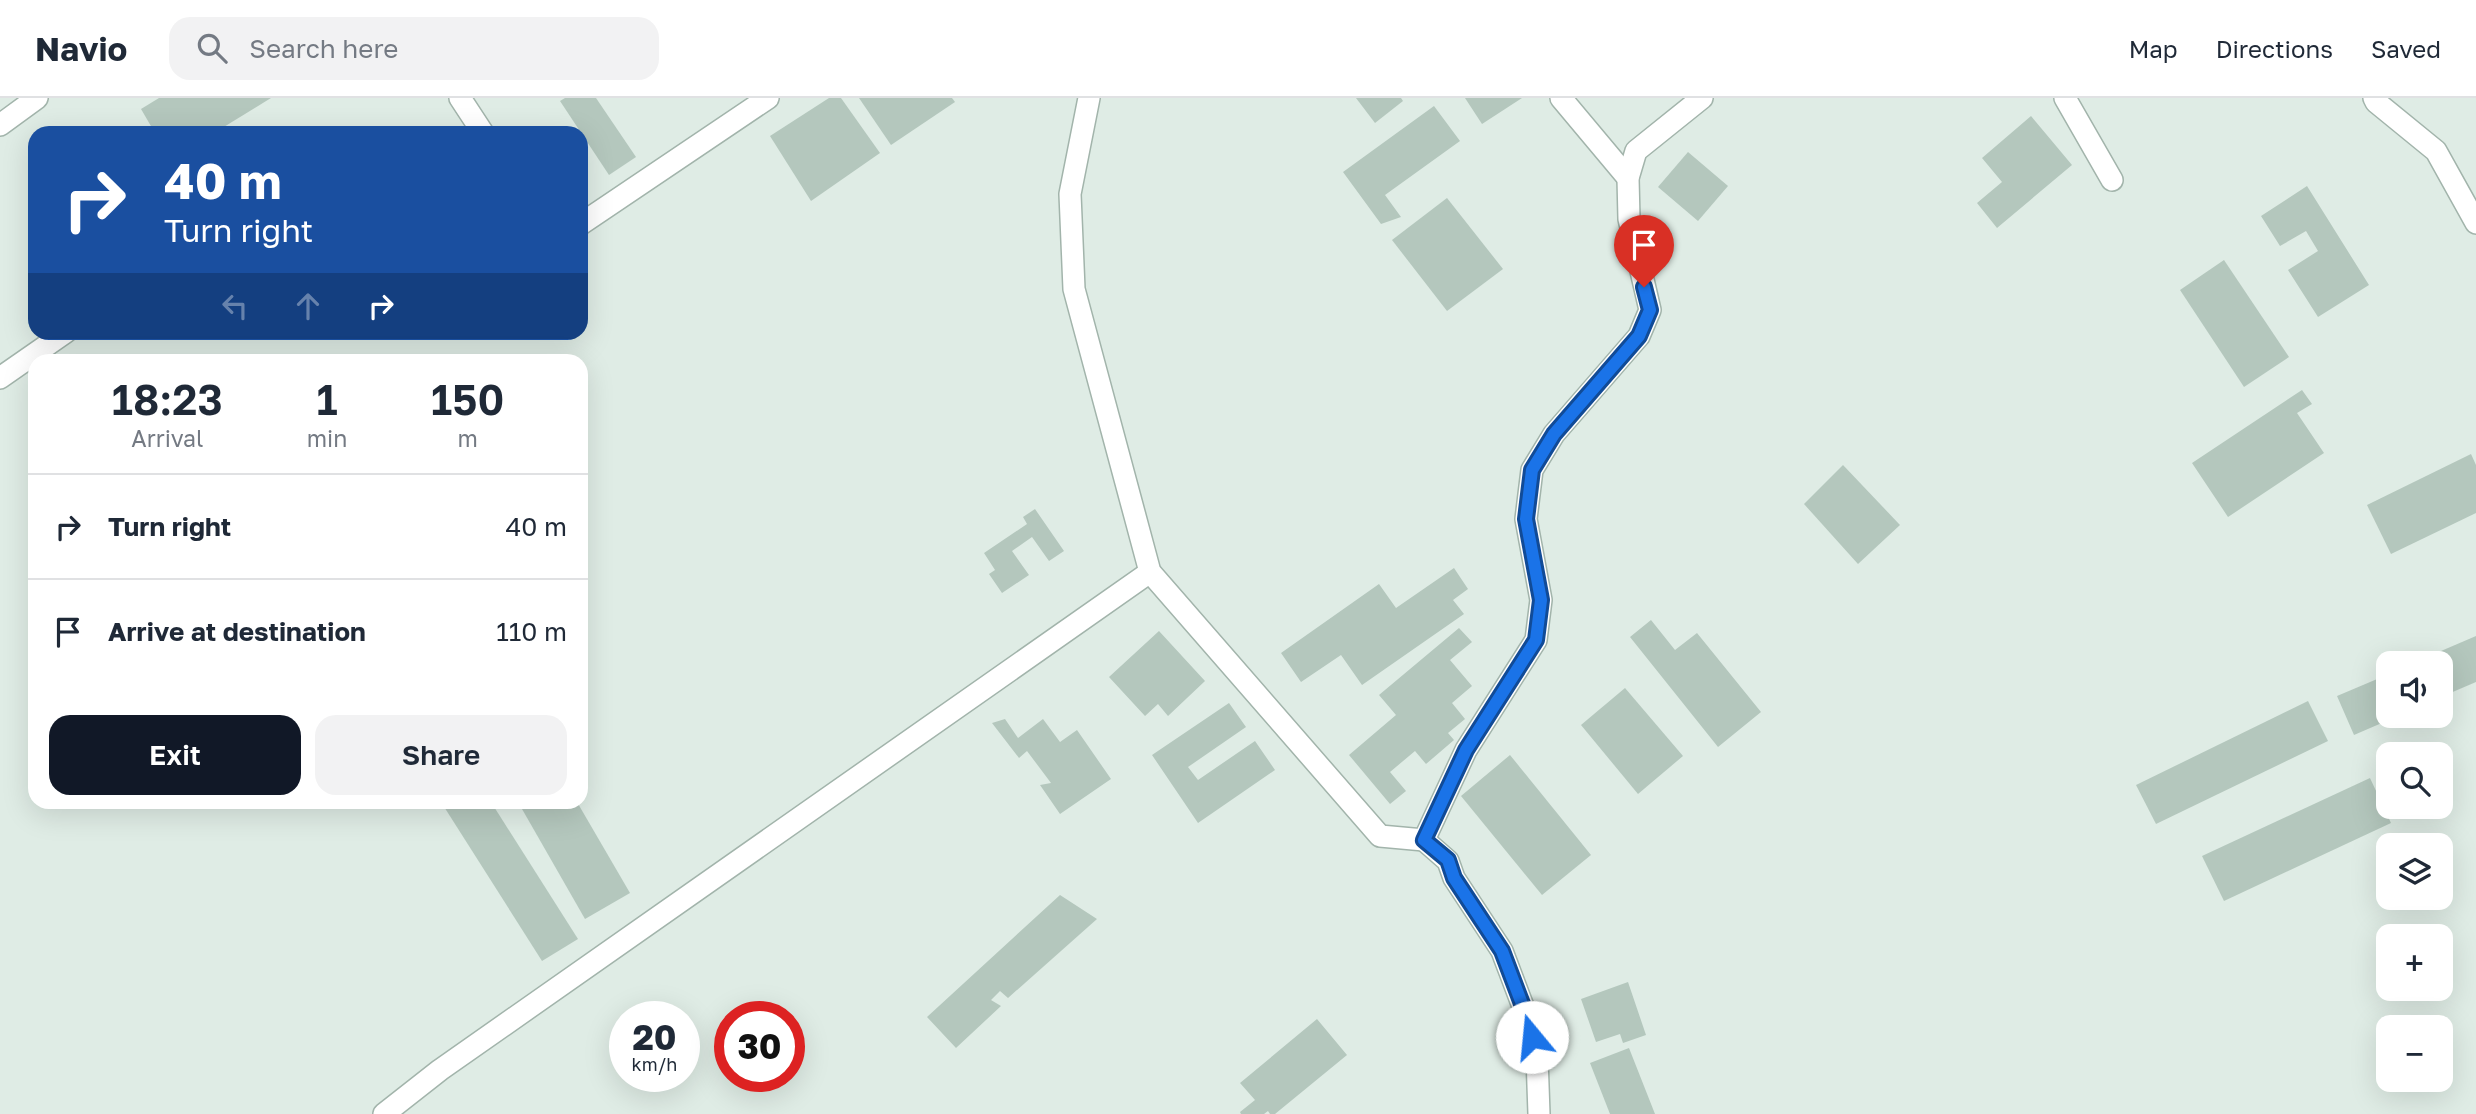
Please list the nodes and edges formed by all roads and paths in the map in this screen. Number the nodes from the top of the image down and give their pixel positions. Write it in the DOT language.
graph roads {
  1 [pos="37,98"];
  2 [pos="460,98"];
  3 [pos="768,98"];
  4 [pos="1089,98"];
  5 [pos="1561,98"];
  6 [pos="1702,98"];
  7 [pos="2065,98"];
  8 [pos="2374,98"];
  9 [pos="0,125"];
  10 [pos="478,126"];
  11 [pos="1628,178"];
  12 [pos="2112,180"];
  13 [pos="588,219"];
  14 [pos="2476,223"];
  15 [pos="55,340"];
  16 [pos="34,354"];
  17 [pos="28,358"];
  18 [pos="0,378"];
  19 [pos="1150,572"];
  20 [pos="1424,840"];
  21 [pos="384,1114"];
  22 [pos="1539,1114"];
  1 -- 9 [label="street"];
  2 -- 10 [label="street"];
  3 -- 13 [label="street"];
  4 -- 19 [label="street"];
  5 -- 11 [label="street"];
  6 -- 11 [label="street"];
  7 -- 12 [label="street"];
  8 -- 14 [label="street"];
  11 -- 20 [label="street"];
  15 -- 16 [label="street"];
  17 -- 18 [label="street"];
  19 -- 20 [label="street"];
  19 -- 21 [label="street"];
  20 -- 22 [label="street"];
}
